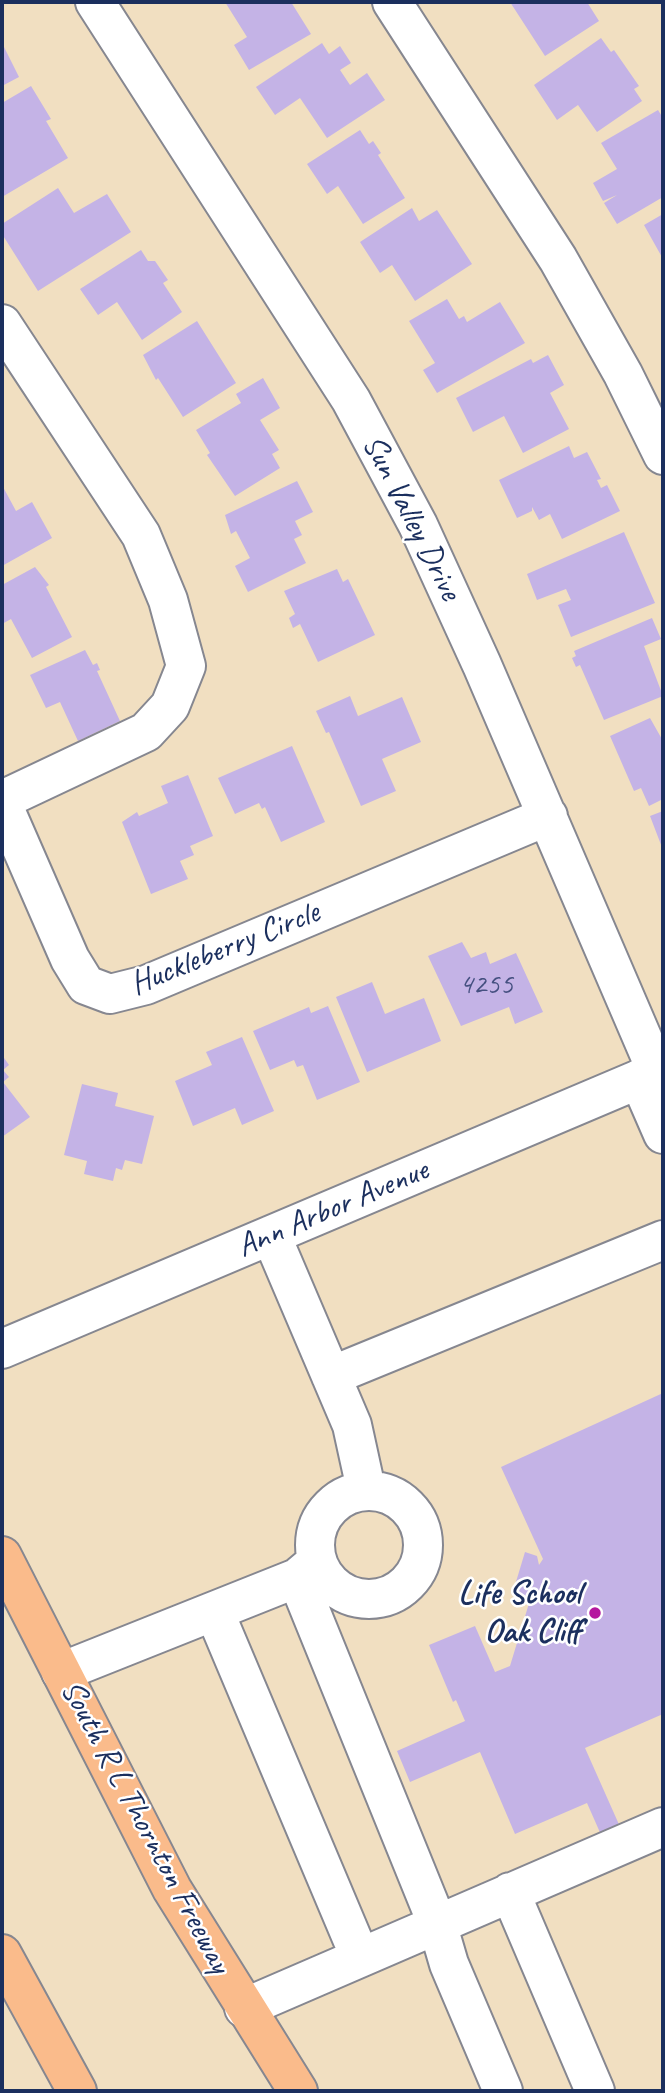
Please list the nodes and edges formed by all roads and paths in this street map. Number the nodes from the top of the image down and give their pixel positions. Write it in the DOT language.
graph roads {
  1 [pos="95,2"];
  2 [pos="391,2"];
  3 [pos="2,324"];
  4 [pos="663,455"];
  5 [pos="2,801"];
  6 [pos="548,816"];
  7 [pos="653,1073"];
  8 [pos="663,1134"];
  9 [pos="271,1235"];
  10 [pos="663,1240"];
  11 [pos="2,1349"];
  12 [pos="331,1376"];
  13 [pos="366,1489"];
  14 [pos="2,1556"];
  15 [pos="307,1570"];
  16 [pos="214,1611"];
  17 [pos="61,1672"];
  18 [pos="663,1827"];
  19 [pos="510,1892"];
  20 [pos="437,1923"];
  21 [pos="2,1954"];
  22 [pos="360,1957"];
  23 [pos="244,2008"];
  24 [pos="77,2091"];
  25 [pos="298,2091"];
  26 [pos="503,2091"];
  27 [pos="595,2091"];
  1 -- 6 [label="street, Sun Valley Drive"];
  2 -- 4 [label="street"];
  3 -- 5 [label="street"];
  5 -- 6 [label="street, Huckleberry Circle"];
  6 -- 7 [label="street, Sun Valley Drive"];
  7 -- 8 [label="street, Sun Valley Drive"];
  7 -- 9 [label="street, Ann Arbor Avenue"];
  9 -- 11 [label="street, Ann Arbor Avenue"];
  9 -- 12 [label="street"];
  10 -- 12 [label="street"];
  12 -- 13 [label="street"];
  13 -- 15 [label="street"];
  13 -- 15 [label="street"];
  14 -- 17 [label="main road, South R L Thornton Freeway"];
  15 -- 16 [label="street"];
  15 -- 20 [label="street"];
  16 -- 17 [label="street"];
  16 -- 22 [label="street"];
  17 -- 23 [label="main road, South R L Thornton Freeway"];
  18 -- 19 [label="street"];
  19 -- 20 [label="street"];
  19 -- 27 [label="street"];
  20 -- 22 [label="street"];
  20 -- 26 [label="street"];
  21 -- 24 [label="main road"];
  22 -- 23 [label="street"];
  23 -- 25 [label="main road, South R L Thornton Freeway"];
}
